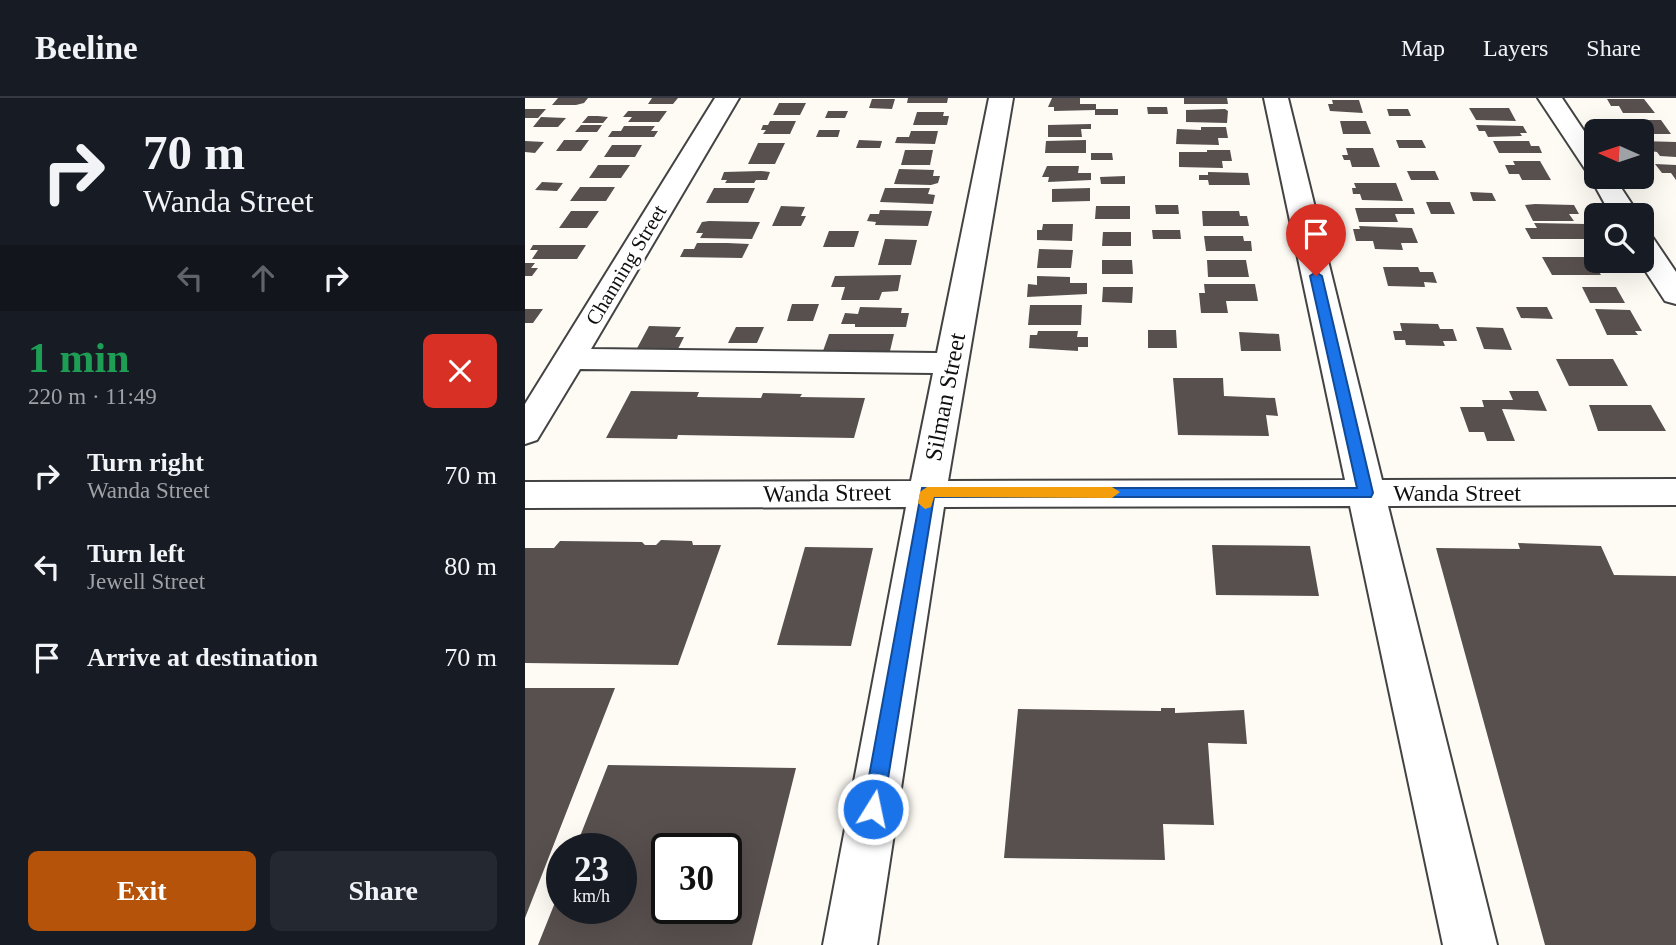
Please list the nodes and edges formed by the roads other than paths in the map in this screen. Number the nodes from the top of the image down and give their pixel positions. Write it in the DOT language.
graph roads {
  1 [pos="727,98"];
  2 [pos="1001,98"];
  3 [pos="1276,98"];
  4 [pos="1551,98"];
  5 [pos="1584,150"];
  6 [pos="1654,260"];
  7 [pos="1676,295"];
  8 [pos="570,359"];
  9 [pos="953,363"];
  10 [pos="525,432"];
  11 [pos="927,492"];
  12 [pos="1676,492"];
  13 [pos="1366,493"];
  14 [pos="525,495"];
  15 [pos="849,945"];
  16 [pos="1470,945"];
  1 -- 8 [label="street, Channing Street"];
  2 -- 9 [label="street, Silman Street"];
  3 -- 13 [label="street"];
  4 -- 5 [label="street"];
  6 -- 7 [label="street"];
  8 -- 9 [label="street"];
  8 -- 10 [label="street, Channing Street"];
  9 -- 11 [label="street, Silman Street"];
  11 -- 13 [label="street, Wanda Street"];
  11 -- 14 [label="street, Wanda Street"];
  11 -- 15 [label="street, Silman Street"];
  12 -- 13 [label="street, Wanda Street"];
  13 -- 16 [label="street"];
}
